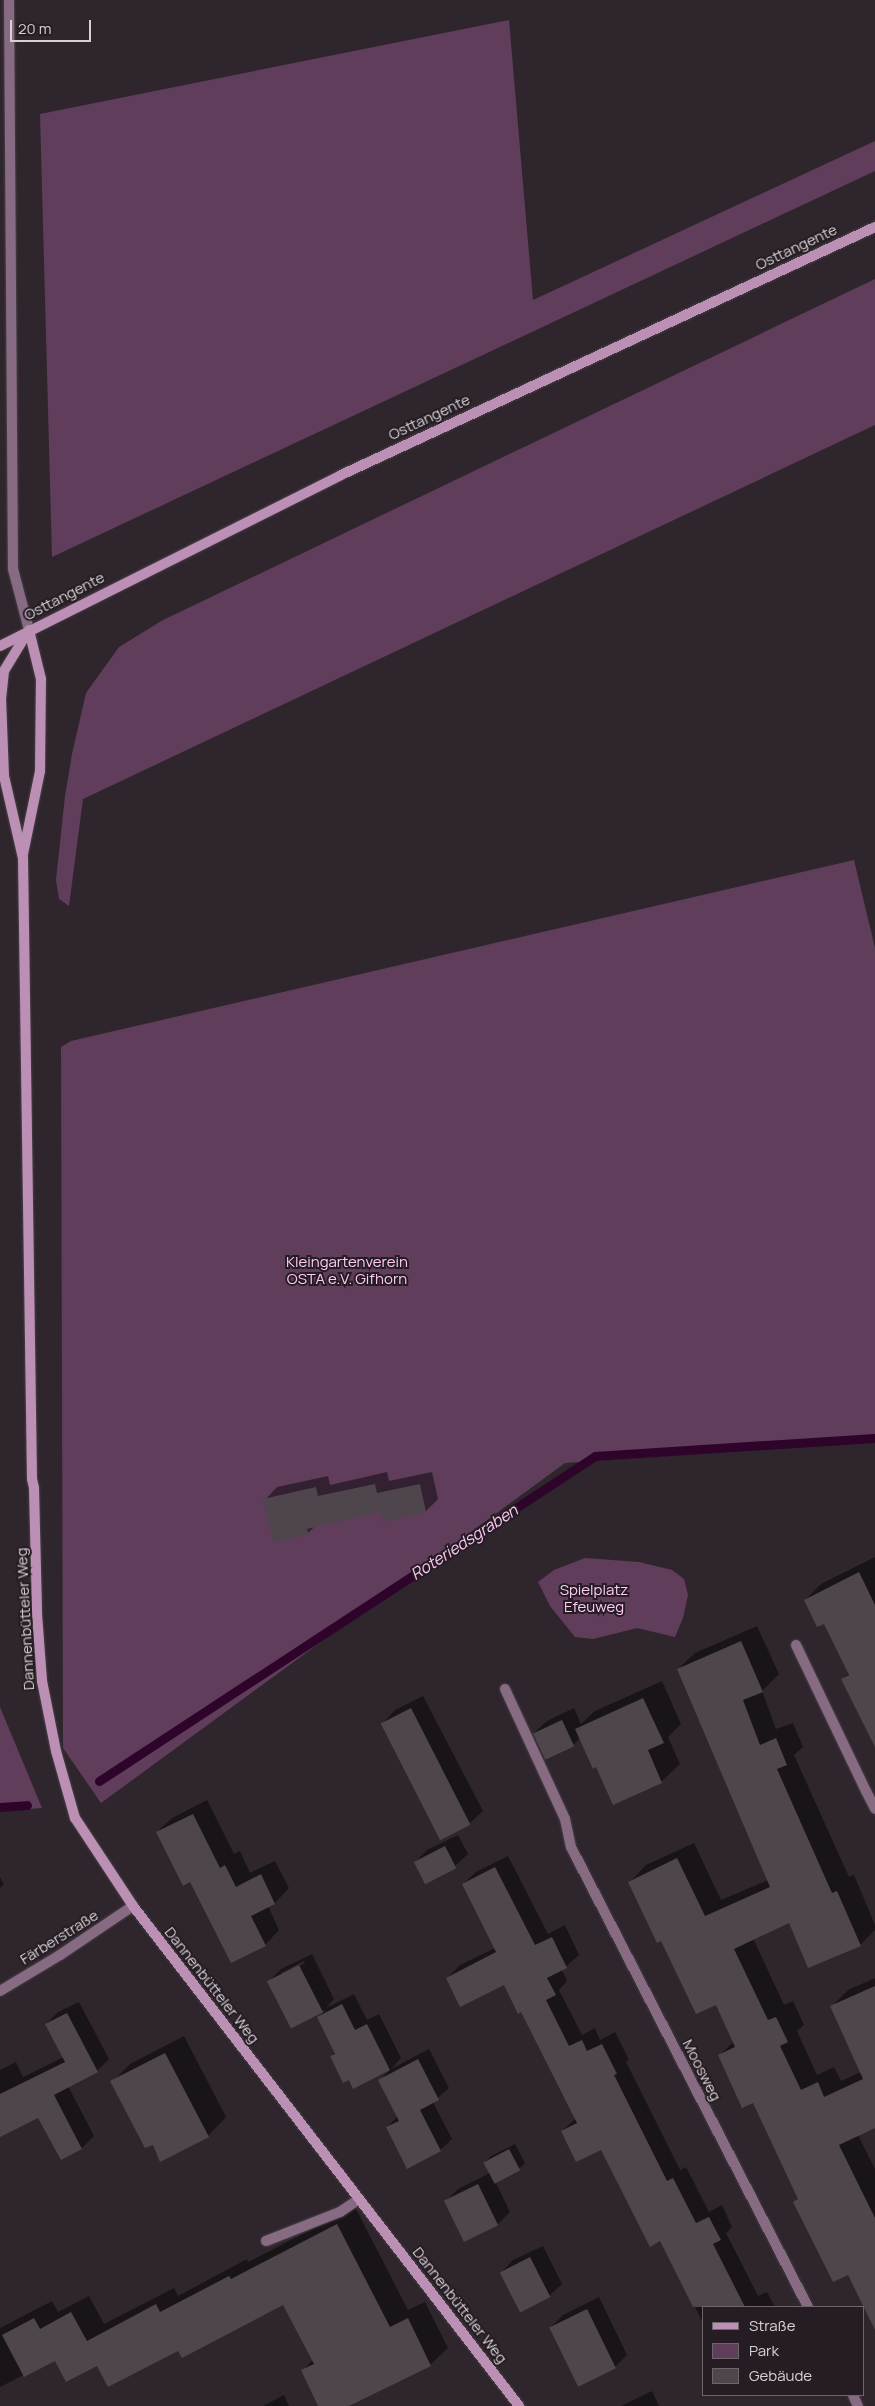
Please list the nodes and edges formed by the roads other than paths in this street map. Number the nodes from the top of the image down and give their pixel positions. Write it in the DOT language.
graph roads {
  1 [pos="9,0"];
  2 [pos="875,227"];
  3 [pos="29,630"];
  4 [pos="0,646"];
  5 [pos="2,773"];
  6 [pos="22,858"];
  7 [pos="796,1645"];
  8 [pos="505,1689"];
  9 [pos="875,1809"];
  10 [pos="133,1906"];
  11 [pos="0,1991"];
  12 [pos="359,2199"];
  13 [pos="266,2241"];
  14 [pos="807,2306"];
  15 [pos="517,2405"];
  1 -- 3 [label="street, Dannenbütteler Weg"];
  2 -- 3 [label="street, Osttangente"];
  3 -- 4 [label="street, Osttangente"];
  3 -- 5 [label="street, Dannenbütteler Weg"];
  3 -- 6 [label="street, Dannenbütteler Weg"];
  5 -- 6 [label="street, Dannenbütteler Weg"];
  6 -- 10 [label="street, Dannenbütteler Weg"];
  7 -- 9 [label="street"];
  8 -- 14 [label="street, Moosweg"];
  10 -- 11 [label="street, Färberstraße"];
  10 -- 12 [label="street, Dannenbütteler Weg"];
  12 -- 13 [label="street"];
  12 -- 15 [label="street, Dannenbütteler Weg"];
}
